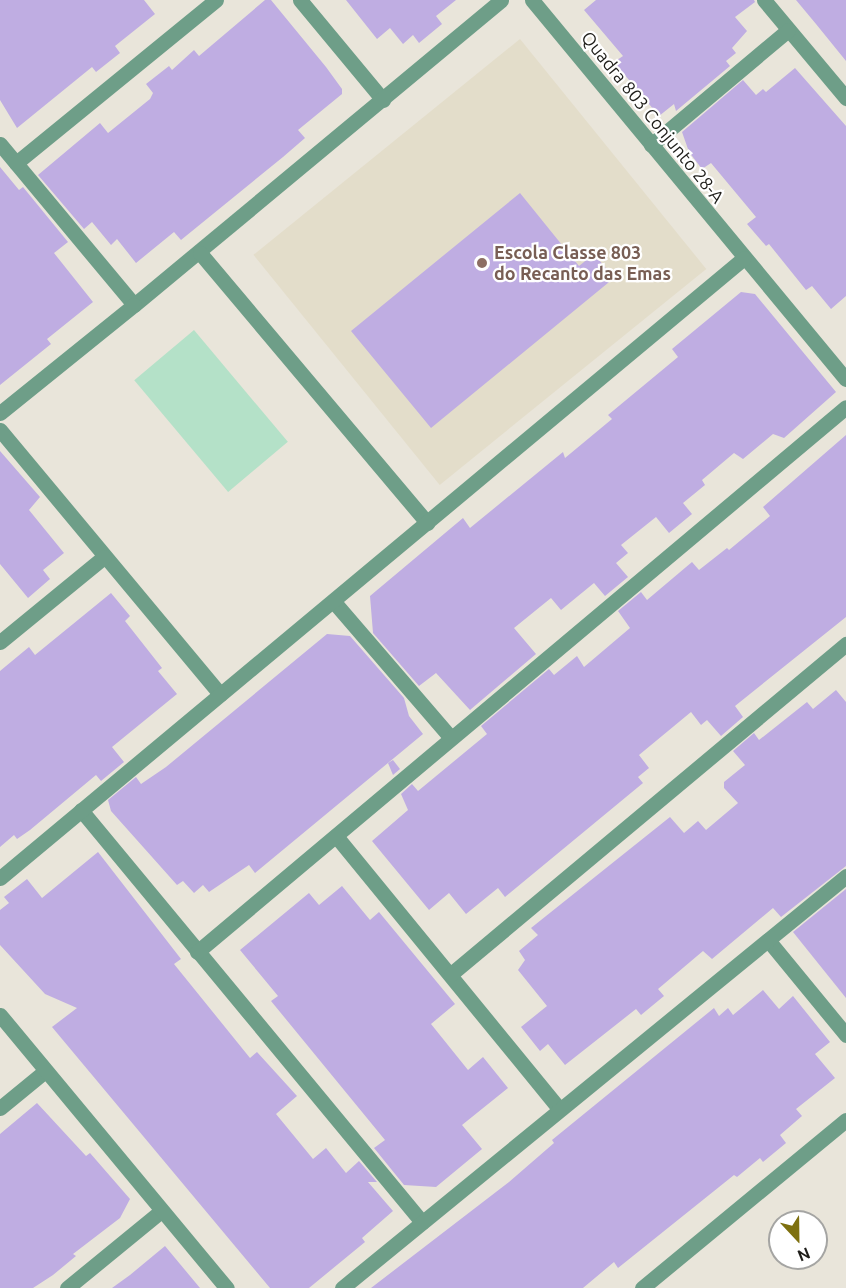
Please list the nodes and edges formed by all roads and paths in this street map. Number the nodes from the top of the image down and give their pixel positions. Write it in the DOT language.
graph roads {
  1 [pos="216,0"];
  2 [pos="300,0"];
  3 [pos="501,0"];
  4 [pos="532,0"];
  5 [pos="764,0"];
  6 [pos="788,30"];
  7 [pos="846,98"];
  8 [pos="383,100"];
  9 [pos="0,144"];
  10 [pos="651,145"];
  11 [pos="16,163"];
  12 [pos="200,253"];
  13 [pos="744,258"];
  14 [pos="134,305"];
  15 [pos="846,379"];
  16 [pos="846,407"];
  17 [pos="0,413"];
  18 [pos="0,430"];
  19 [pos="427,523"];
  20 [pos="104,557"];
  21 [pos="334,602"];
  22 [pos="0,642"];
  23 [pos="846,644"];
  24 [pos="220,694"];
  25 [pos="451,738"];
  26 [pos="81,810"];
  27 [pos="336,836"];
  28 [pos="846,876"];
  29 [pos="0,878"];
  30 [pos="768,940"];
  31 [pos="197,952"];
  32 [pos="451,974"];
  33 [pos="0,1014"];
  34 [pos="846,1035"];
  35 [pos="45,1071"];
  36 [pos="0,1108"];
  37 [pos="559,1108"];
  38 [pos="846,1120"];
  39 [pos="161,1211"];
  40 [pos="422,1222"];
  41 [pos="67,1288"];
  42 [pos="227,1288"];
  43 [pos="342,1288"];
  44 [pos="642,1288"];
  1 -- 11 [label="street"];
  2 -- 8 [label="street"];
  3 -- 8 [label="street"];
  4 -- 10 [label="street, Quadra 803 Conjunto 28-A"];
  5 -- 6 [label="street"];
  6 -- 7 [label="street"];
  6 -- 10 [label="street"];
  8 -- 12 [label="street"];
  9 -- 11 [label="street"];
  10 -- 13 [label="street, Quadra 803 Conjunto 28-A"];
  11 -- 14 [label="street"];
  12 -- 14 [label="street"];
  12 -- 19 [label="street"];
  13 -- 15 [label="street, Quadra 803 Conjunto 28-A"];
  13 -- 19 [label="street"];
  14 -- 17 [label="street"];
  16 -- 25 [label="street"];
  18 -- 20 [label="street"];
  19 -- 21 [label="street"];
  20 -- 22 [label="street"];
  20 -- 24 [label="street"];
  21 -- 24 [label="street"];
  21 -- 25 [label="street"];
  23 -- 32 [label="street"];
  24 -- 26 [label="street"];
  25 -- 27 [label="street"];
  26 -- 29 [label="street"];
  26 -- 31 [label="street"];
  27 -- 31 [label="street"];
  27 -- 32 [label="street"];
  28 -- 30 [label="street"];
  30 -- 34 [label="street"];
  30 -- 37 [label="street"];
  31 -- 40 [label="street"];
  32 -- 37 [label="street"];
  33 -- 35 [label="street"];
  35 -- 36 [label="street"];
  35 -- 39 [label="street"];
  37 -- 40 [label="street"];
  38 -- 44 [label="street"];
  39 -- 41 [label="street"];
  39 -- 42 [label="street"];
  40 -- 43 [label="street"];
}
